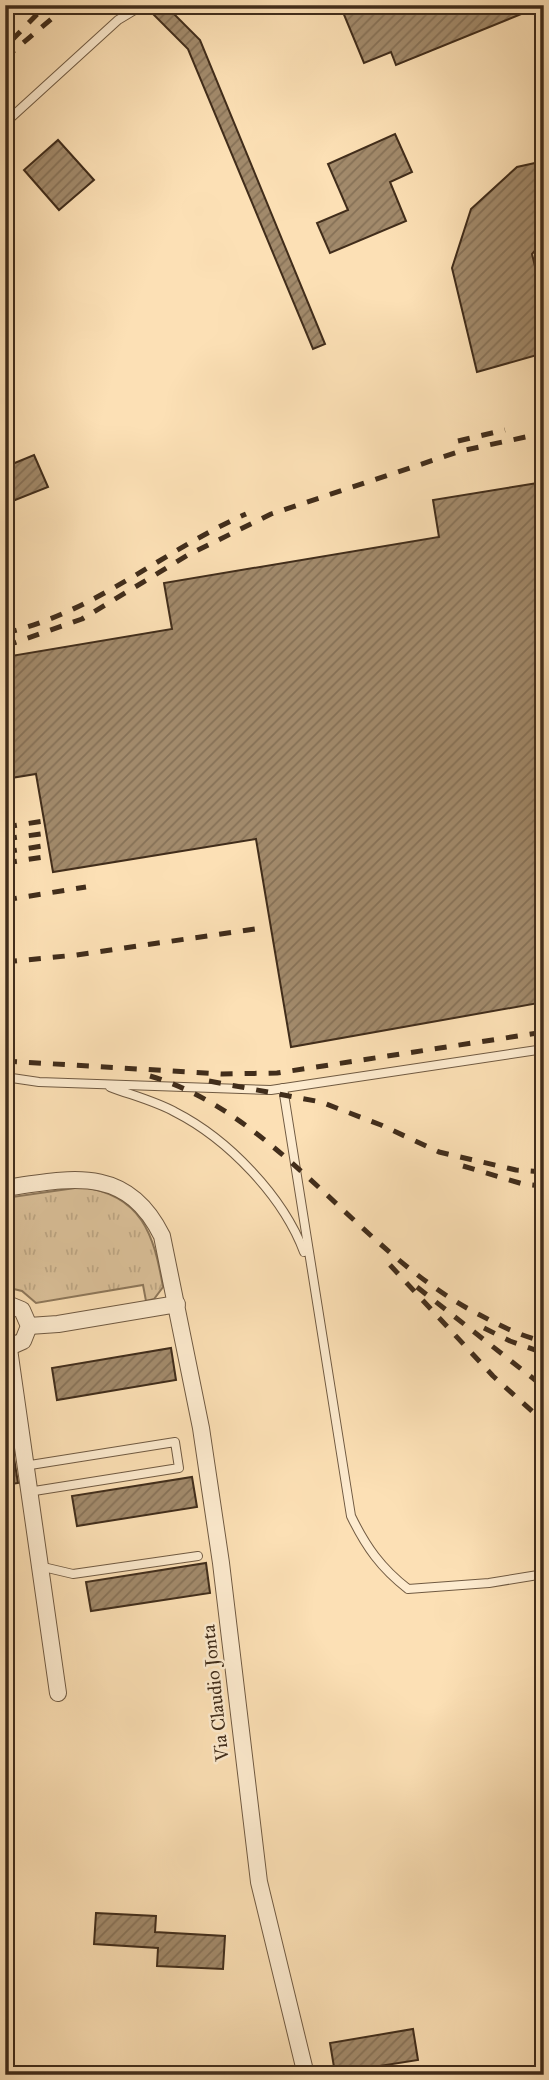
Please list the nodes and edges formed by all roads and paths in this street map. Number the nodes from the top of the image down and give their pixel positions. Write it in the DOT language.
graph roads {
  1 [pos="143,5"];
  2 [pos="5,123"];
  3 [pos="544,1049"];
  4 [pos="5,1077"];
  5 [pos="104,1085"];
  6 [pos="283,1088"];
  7 [pos="5,1188"];
  8 [pos="310,1268"];
  9 [pos="5,1303"];
  10 [pos="177,1304"];
  11 [pos="29,1326"];
  12 [pos="7,1349"];
  13 [pos="12,1439"];
  14 [pos="24,1466"];
  15 [pos="28,1493"];
  16 [pos="198,1556"];
  17 [pos="39,1566"];
  18 [pos="544,1574"];
  19 [pos="58,1693"];
  20 [pos="306,2075"];
  1 -- 2 [label="lane"];
  3 -- 6 [label="lane"];
  4 -- 5 [label="lane"];
  5 -- 6 [label="lane"];
  5 -- 8 [label="lane"];
  6 -- 8 [label="lane"];
  7 -- 10 [label="street, Via Claudio Jonta"];
  8 -- 18 [label="lane"];
  9 -- 11 [label="street"];
  10 -- 11 [label="street"];
  10 -- 20 [label="street, Via Claudio Jonta"];
  11 -- 12 [label="street"];
  12 -- 13 [label="street"];
  13 -- 14 [label="street"];
  14 -- 15 [label="street"];
  14 -- 15 [label="lane"];
  15 -- 17 [label="street"];
  16 -- 17 [label="lane"];
  17 -- 19 [label="street"];
}
